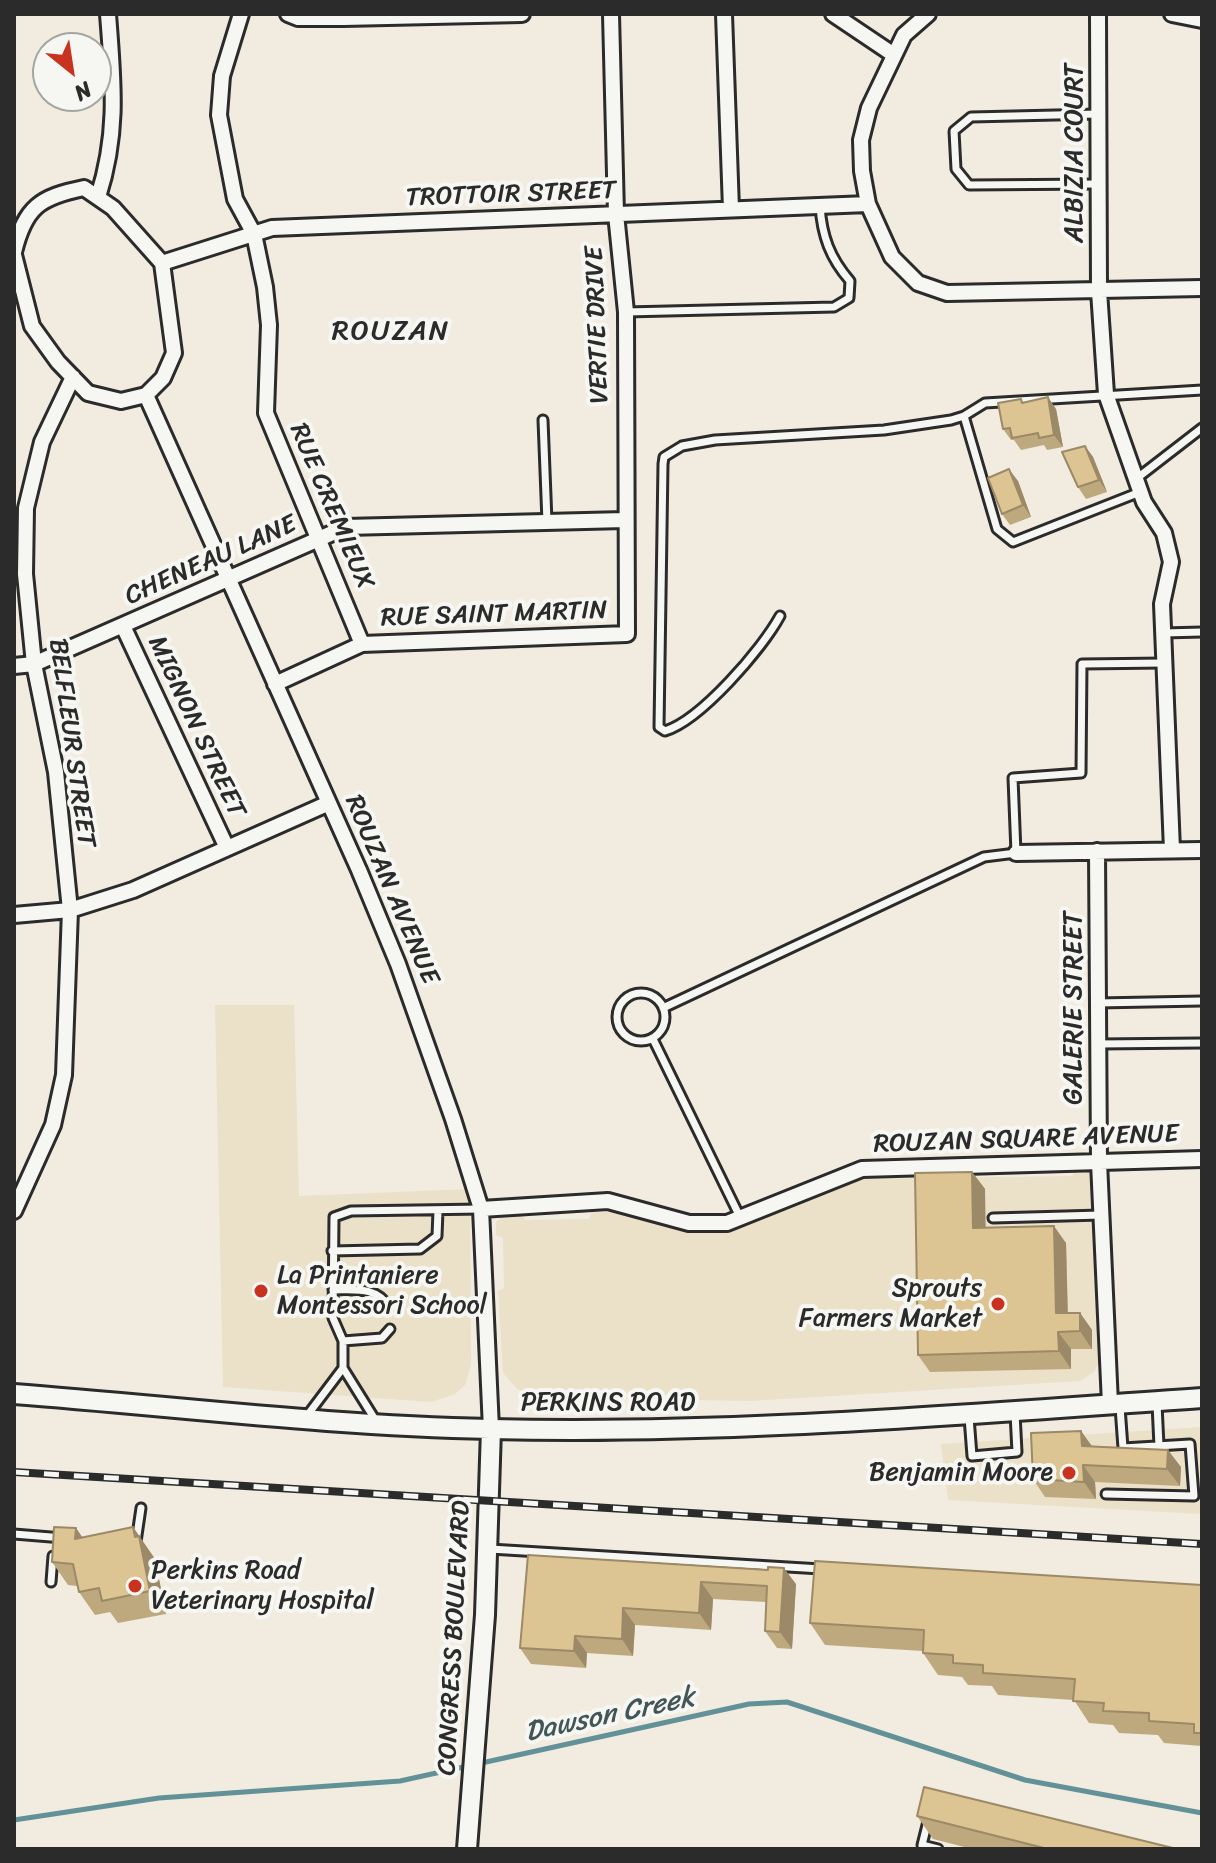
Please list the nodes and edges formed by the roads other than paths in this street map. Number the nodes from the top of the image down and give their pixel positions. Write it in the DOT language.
graph roads {
  1 [pos="108,14"];
  2 [pos="241,14"];
  3 [pos="288,14"];
  4 [pos="522,14"];
  5 [pos="611,14"];
  6 [pos="724,14"];
  7 [pos="833,14"];
  8 [pos="928,14"];
  9 [pos="1098,14"];
  10 [pos="1172,14"];
  11 [pos="343,16"];
  12 [pos="1202,20"];
  13 [pos="894,55"];
  14 [pos="1098,114"];
  15 [pos="1099,184"];
  16 [pos="98,197"];
  17 [pos="868,204"];
  18 [pos="820,206"];
  19 [pos="731,209"];
  20 [pos="616,214"];
  21 [pos="254,234"];
  22 [pos="15,247"];
  23 [pos="162,263"];
  24 [pos="1202,288"];
  25 [pos="1099,291"];
  26 [pos="626,312"];
  27 [pos="73,377"];
  28 [pos="1202,390"];
  29 [pos="1106,394"];
  30 [pos="146,395"];
  31 [pos="964,416"];
  32 [pos="543,420"];
  33 [pos="1202,428"];
  34 [pos="1138,486"];
  35 [pos="625,520"];
  36 [pos="547,522"];
  37 [pos="319,539"];
  38 [pos="229,580"];
  39 [pos="780,616"];
  40 [pos="123,626"];
  41 [pos="1202,632"];
  42 [pos="1163,633"];
  43 [pos="627,634"];
  44 [pos="362,644"];
  45 [pos="1164,663"];
  46 [pos="34,664"];
  47 [pos="14,666"];
  48 [pos="275,684"];
  49 [pos="329,803"];
  50 [pos="227,848"];
  51 [pos="1172,850"];
  52 [pos="1202,850"];
  53 [pos="1097,851"];
  54 [pos="1016,853"];
  55 [pos="70,910"];
  56 [pos="14,915"];
  57 [pos="1202,1001"];
  58 [pos="1097,1003"];
  59 [pos="663,1008"];
  60 [pos="653,1039"];
  61 [pos="1202,1043"];
  62 [pos="1098,1044"];
  63 [pos="1202,1159"];
  64 [pos="1099,1162"];
  65 [pos="481,1209"];
  66 [pos="14,1211"];
  67 [pos="438,1211"];
  68 [pos="1101,1215"];
  69 [pos="740,1217"];
  70 [pos="993,1218"];
  71 [pos="332,1251"];
  72 [pos="333,1290"];
  73 [pos="389,1308"];
  74 [pos="390,1329"];
  75 [pos="343,1341"];
  76 [pos="343,1368"];
  77 [pos="14,1394"];
  78 [pos="1202,1398"];
  79 [pos="1157,1402"];
  80 [pos="1115,1404"];
  81 [pos="1015,1410"];
  82 [pos="968,1413"];
  83 [pos="306,1417"];
  84 [pos="377,1423"];
  85 [pos="491,1429"];
  86 [pos="1159,1446"];
  87 [pos="1106,1494"];
  88 [pos="141,1508"];
  89 [pos="14,1534"];
  90 [pos="55,1538"];
  91 [pos="68,1539"];
  92 [pos="122,1544"];
  93 [pos="487,1549"];
  94 [pos="836,1570"];
  95 [pos="51,1582"];
  96 [pos="930,1815"];
  97 [pos="467,1849"];
  98 [pos="935,1849"];
  1 -- 16 [label="street"];
  2 -- 21 [label="street, RUE CREMIEUX"];
  3 -- 11 [label="street"];
  4 -- 11 [label="street"];
  5 -- 20 [label="street, VERTIE DRIVE"];
  6 -- 19 [label="street"];
  7 -- 13 [label="street"];
  8 -- 13 [label="street"];
  9 -- 14 [label="street, ALBIZIA COURT"];
  10 -- 12 [label="street"];
  13 -- 17 [label="street"];
  14 -- 15 [label="street, ALBIZIA COURT"];
  14 -- 15 [label="lane"];
  15 -- 25 [label="street, ALBIZIA COURT"];
  16 -- 22 [label="street"];
  16 -- 23 [label="street"];
  17 -- 18 [label="street, TROTTOIR STREET"];
  17 -- 25 [label="street"];
  18 -- 19 [label="street, TROTTOIR STREET"];
  18 -- 26 [label="lane"];
  19 -- 20 [label="street, TROTTOIR STREET"];
  20 -- 21 [label="street, TROTTOIR STREET"];
  20 -- 26 [label="street, VERTIE DRIVE"];
  21 -- 23 [label="street, TROTTOIR STREET"];
  21 -- 37 [label="street, RUE CREMIEUX"];
  22 -- 27 [label="street"];
  23 -- 30 [label="street"];
  24 -- 25 [label="street"];
  25 -- 29 [label="street, ALBIZIA COURT"];
  26 -- 35 [label="street, VERTIE DRIVE"];
  27 -- 30 [label="street"];
  27 -- 46 [label="street, BELFLEUR STREET"];
  28 -- 29 [label="lane"];
  29 -- 31 [label="lane"];
  29 -- 34 [label="street, ALBIZIA COURT"];
  30 -- 38 [label="street, ROUZAN AVENUE"];
  31 -- 34 [label="lane"];
  31 -- 39 [label="lane"];
  32 -- 36 [label="lane"];
  33 -- 34 [label="lane"];
  34 -- 42 [label="street, ALBIZIA COURT"];
  35 -- 36 [label="street, CHENEAU LANE"];
  35 -- 43 [label="street, VERTIE DRIVE"];
  36 -- 37 [label="street, CHENEAU LANE"];
  37 -- 38 [label="street, CHENEAU LANE"];
  37 -- 44 [label="street, RUE CREMIEUX"];
  38 -- 40 [label="street, CHENEAU LANE"];
  38 -- 48 [label="street, ROUZAN AVENUE"];
  40 -- 46 [label="street, CHENEAU LANE"];
  40 -- 50 [label="street, MIGNON STREET"];
  41 -- 42 [label="lane"];
  42 -- 45 [label="street, ALBIZIA COURT"];
  43 -- 44 [label="street, RUE SAINT MARTIN"];
  44 -- 48 [label="street, RUE SAINT MARTIN"];
  45 -- 51 [label="street, ALBIZIA COURT"];
  45 -- 54 [label="lane"];
  46 -- 47 [label="street, CHENEAU LANE"];
  46 -- 55 [label="street, BELFLEUR STREET"];
  48 -- 49 [label="street, ROUZAN AVENUE"];
  49 -- 50 [label="street"];
  49 -- 65 [label="street, ROUZAN AVENUE"];
  50 -- 55 [label="street"];
  51 -- 52 [label="street"];
  51 -- 53 [label="street"];
  53 -- 54 [label="street"];
  53 -- 58 [label="street, GALERIE STREET"];
  54 -- 59 [label="lane"];
  55 -- 56 [label="street"];
  55 -- 66 [label="street, BELFLEUR STREET"];
  57 -- 58 [label="lane"];
  58 -- 62 [label="street, GALERIE STREET"];
  59 -- 60 [label="lane"];
  59 -- 60 [label="lane"];
  60 -- 69 [label="lane"];
  61 -- 62 [label="lane"];
  62 -- 64 [label="street, GALERIE STREET"];
  63 -- 64 [label="street, ROUZAN SQUARE AVENUE"];
  64 -- 68 [label="street, GALERIE STREET"];
  64 -- 69 [label="street, ROUZAN SQUARE AVENUE"];
  65 -- 67 [label="lane"];
  65 -- 69 [label="street, ROUZAN SQUARE AVENUE"];
  65 -- 85 [label="street, ROUZAN AVENUE"];
  67 -- 71 [label="lane"];
  67 -- 71 [label="lane"];
  68 -- 70 [label="lane"];
  68 -- 80 [label="street, GALERIE STREET"];
  71 -- 72 [label="lane"];
  72 -- 73 [label="lane"];
  72 -- 75 [label="lane"];
  74 -- 75 [label="lane"];
  75 -- 76 [label="lane"];
  76 -- 83 [label="lane"];
  76 -- 84 [label="lane"];
  77 -- 83 [label="main road, PERKINS ROAD"];
  78 -- 79 [label="main road, PERKINS ROAD"];
  79 -- 80 [label="main road, PERKINS ROAD"];
  79 -- 86 [label="lane"];
  80 -- 81 [label="main road, PERKINS ROAD"];
  80 -- 86 [label="lane"];
  81 -- 82 [label="main road, PERKINS ROAD"];
  81 -- 82 [label="lane"];
  82 -- 85 [label="main road, PERKINS ROAD"];
  83 -- 84 [label="main road, PERKINS ROAD"];
  84 -- 85 [label="main road, PERKINS ROAD"];
  85 -- 93 [label="main road, CONGRESS BOULEVARD"];
  86 -- 87 [label="lane"];
  88 -- 92 [label="lane"];
  89 -- 90 [label="lane"];
  90 -- 91 [label="lane"];
  90 -- 95 [label="lane"];
  93 -- 94 [label="lane"];
  93 -- 97 [label="main road, CONGRESS BOULEVARD"];
  96 -- 98 [label="lane"];
}
